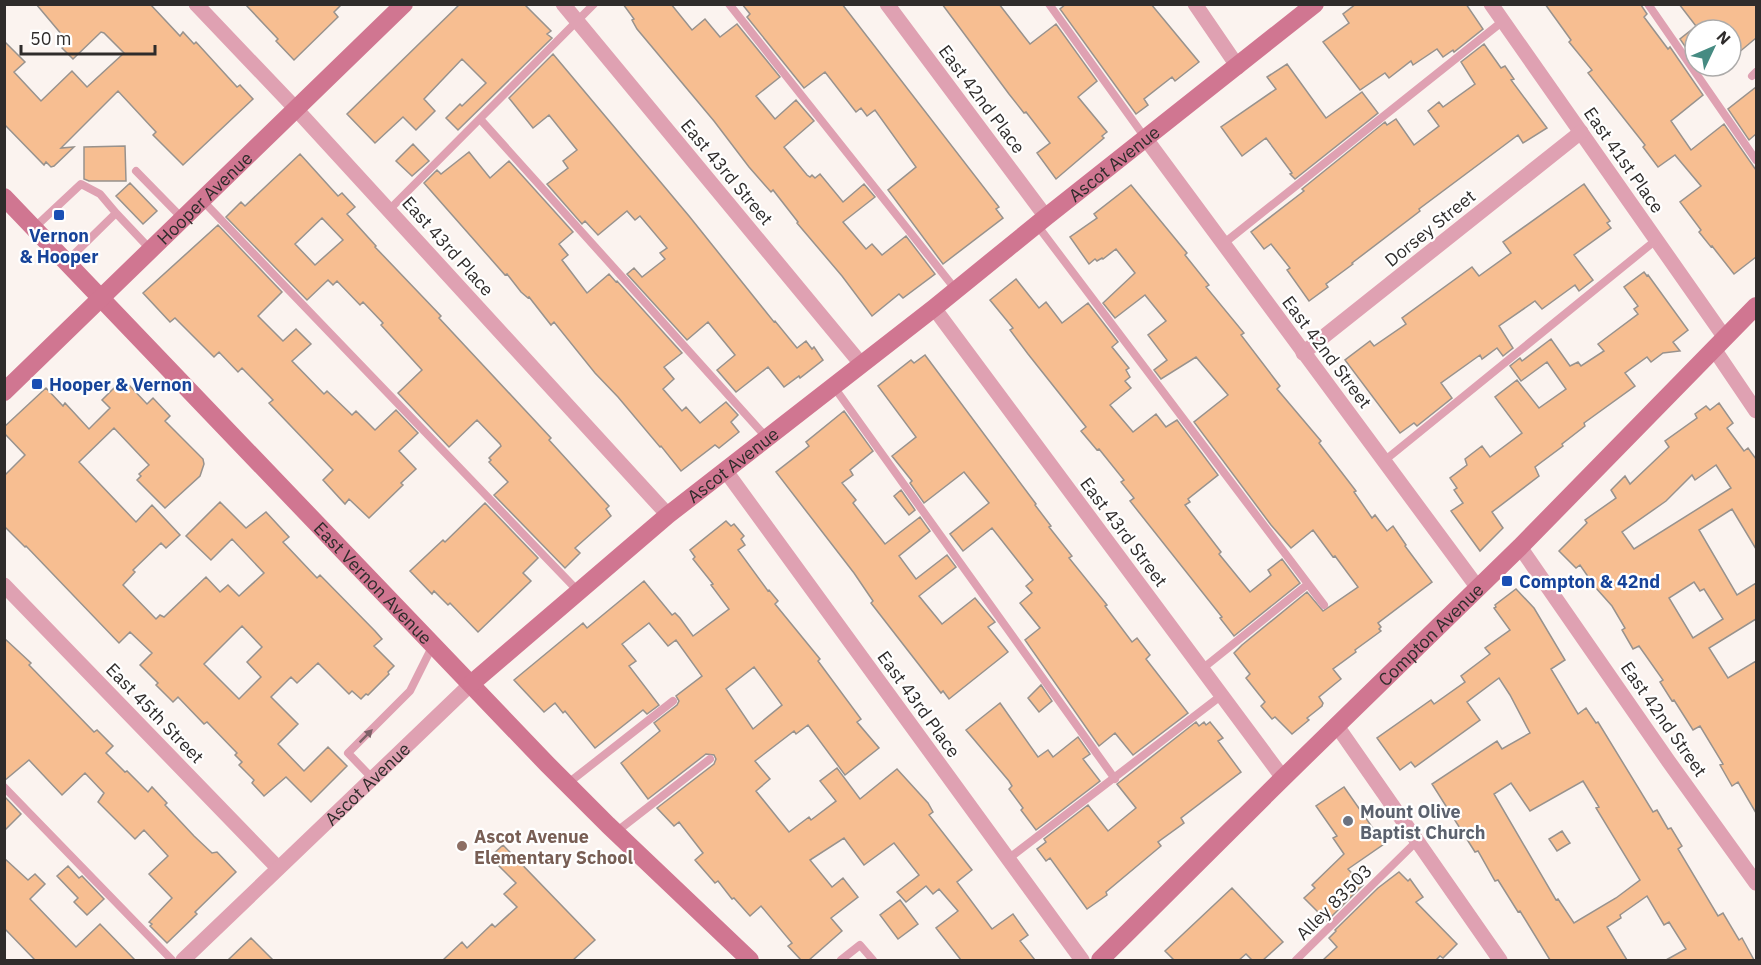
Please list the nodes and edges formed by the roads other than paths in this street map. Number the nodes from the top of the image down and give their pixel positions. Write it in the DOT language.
graph roads {
  1 [pos="196,4"];
  2 [pos="404,4"];
  3 [pos="563,4"];
  4 [pos="594,4"];
  5 [pos="729,4"];
  6 [pos="887,4"];
  7 [pos="1049,4"];
  8 [pos="1195,4"];
  9 [pos="1315,4"];
  10 [pos="1491,4"];
  11 [pos="1648,4"];
  12 [pos="577,21"];
  13 [pos="1503,21"];
  14 [pos="1238,67"];
  15 [pos="296,109"];
  16 [pos="480,119"];
  17 [pos="1581,132"];
  18 [pos="1146,139"];
  19 [pos="1756,160"];
  20 [pos="136,171"];
  21 [pos="4,197"];
  22 [pos="202,200"];
  23 [pos="389,210"];
  24 [pos="116,213"];
  25 [pos="183,219"];
  26 [pos="1041,221"];
  27 [pos="34,228"];
  28 [pos="1656,240"];
  29 [pos="1223,244"];
  30 [pos="151,250"];
  31 [pos="66,262"];
  32 [pos="956,290"];
  33 [pos="101,299"];
  34 [pos="1756,306"];
  35 [pos="934,309"];
  36 [pos="1719,343"];
  37 [pos="1303,353"];
  38 [pos="862,365"];
  39 [pos="834,387"];
  40 [pos="4,392"];
  41 [pos="1756,411"];
  42 [pos="767,438"];
  43 [pos="1384,461"];
  44 [pos="726,470"];
  45 [pos="668,515"];
  46 [pos="1520,547"];
  47 [pos="1308,584"];
  48 [pos="4,585"];
  49 [pos="1478,588"];
  50 [pos="579,591"];
  51 [pos="1323,605"];
  52 [pos="433,644"];
  53 [pos="1202,669"];
  54 [pos="472,683"];
  55 [pos="1222,695"];
  56 [pos="673,701"];
  57 [pos="1337,726"];
  58 [pos="710,759"];
  59 [pos="372,778"];
  60 [pos="1115,778"];
  61 [pos="1282,778"];
  62 [pos="567,784"];
  63 [pos="4,787"];
  64 [pos="616,832"];
  65 [pos="1418,840"];
  66 [pos="1008,859"];
  67 [pos="278,868"];
  68 [pos="1756,883"];
  69 [pos="172,960"];
  70 [pos="183,960"];
  71 [pos="750,960"];
  72 [pos="842,960"];
  73 [pos="873,960"];
  74 [pos="1082,960"];
  75 [pos="1100,960"];
  76 [pos="1296,960"];
  77 [pos="1498,960"];
  1 -- 15 [label="street, East 43rd Place"];
  2 -- 15 [label="street, Hooper Avenue"];
  3 -- 12 [label="street, East 43rd Street"];
  4 -- 12 [label="lane"];
  5 -- 32 [label="lane"];
  6 -- 26 [label="street, East 42nd Place"];
  7 -- 18 [label="lane"];
  8 -- 14 [label="street"];
  9 -- 14 [label="street, Ascot Avenue"];
  10 -- 13 [label="street, East 41st Place"];
  11 -- 19 [label="lane"];
  12 -- 16 [label="lane"];
  12 -- 38 [label="street, East 43rd Street"];
  13 -- 17 [label="street, East 41st Place"];
  13 -- 29 [label="lane"];
  14 -- 18 [label="street, Ascot Avenue"];
  15 -- 22 [label="street, Hooper Avenue"];
  15 -- 23 [label="street, East 43rd Place"];
  16 -- 23 [label="lane"];
  16 -- 42 [label="lane"];
  17 -- 28 [label="street, East 41st Place"];
  17 -- 37 [label="street, Dorsey Street"];
  18 -- 26 [label="street, Ascot Avenue"];
  18 -- 29 [label="street, East 42nd Street"];
  20 -- 25 [label="lane"];
  21 -- 27 [label="street, East Vernon Avenue"];
  22 -- 25 [label="street, Hooper Avenue"];
  22 -- 50 [label="lane"];
  23 -- 45 [label="street, East 43rd Place"];
  24 -- 27 [label="lane"];
  24 -- 30 [label="lane"];
  24 -- 31 [label="lane"];
  25 -- 30 [label="street, Hooper Avenue"];
  26 -- 32 [label="street, Ascot Avenue"];
  26 -- 47 [label="lane"];
  27 -- 31 [label="street, East Vernon Avenue"];
  28 -- 36 [label="street, East 41st Place"];
  28 -- 43 [label="lane"];
  29 -- 37 [label="street, East 42nd Street"];
  30 -- 33 [label="street, Hooper Avenue"];
  31 -- 33 [label="street, East Vernon Avenue"];
  32 -- 35 [label="street, Ascot Avenue"];
  33 -- 40 [label="street, Hooper Avenue"];
  33 -- 52 [label="street, East Vernon Avenue"];
  34 -- 36 [label="street, Compton Avenue"];
  35 -- 38 [label="street, Ascot Avenue"];
  35 -- 53 [label="street, East 43rd Street"];
  36 -- 41 [label="street, East 41st Place"];
  36 -- 46 [label="street, Compton Avenue"];
  37 -- 43 [label="street, East 42nd Street"];
  38 -- 39 [label="street, Ascot Avenue"];
  39 -- 42 [label="street, Ascot Avenue"];
  39 -- 60 [label="lane"];
  42 -- 44 [label="street, Ascot Avenue"];
  43 -- 49 [label="street, East 42nd Street"];
  44 -- 45 [label="street, Ascot Avenue"];
  44 -- 66 [label="street, East 43rd Place"];
  45 -- 50 [label="street, Ascot Avenue"];
  46 -- 49 [label="street, Compton Avenue"];
  46 -- 68 [label="street, East 42nd Street"];
  47 -- 51 [label="lane"];
  47 -- 53 [label="lane"];
  48 -- 67 [label="street, East 45th Street"];
  49 -- 57 [label="street, Compton Avenue"];
  50 -- 54 [label="street, Ascot Avenue"];
  52 -- 54 [label="street, East Vernon Avenue"];
  59 -- 52 [label="lane, one-way"];
  53 -- 55 [label="street, East 43rd Street"];
  54 -- 59 [label="street, Ascot Avenue"];
  54 -- 62 [label="street, East Vernon Avenue"];
  55 -- 60 [label="lane"];
  55 -- 61 [label="street, East 43rd Street"];
  56 -- 62 [label="lane"];
  57 -- 61 [label="street, Compton Avenue"];
  57 -- 65 [label="street"];
  58 -- 64 [label="lane"];
  59 -- 67 [label="street, Ascot Avenue"];
  60 -- 66 [label="lane"];
  61 -- 75 [label="street, Compton Avenue"];
  62 -- 64 [label="street, East Vernon Avenue"];
  63 -- 69 [label="lane"];
  64 -- 71 [label="street, East Vernon Avenue"];
  65 -- 76 [label="lane, Alley 83503"];
  65 -- 77 [label="street"];
  66 -- 74 [label="street, East 43rd Place"];
  67 -- 70 [label="street, Ascot Avenue"];
  72 -- 73 [label="lane"];
}
